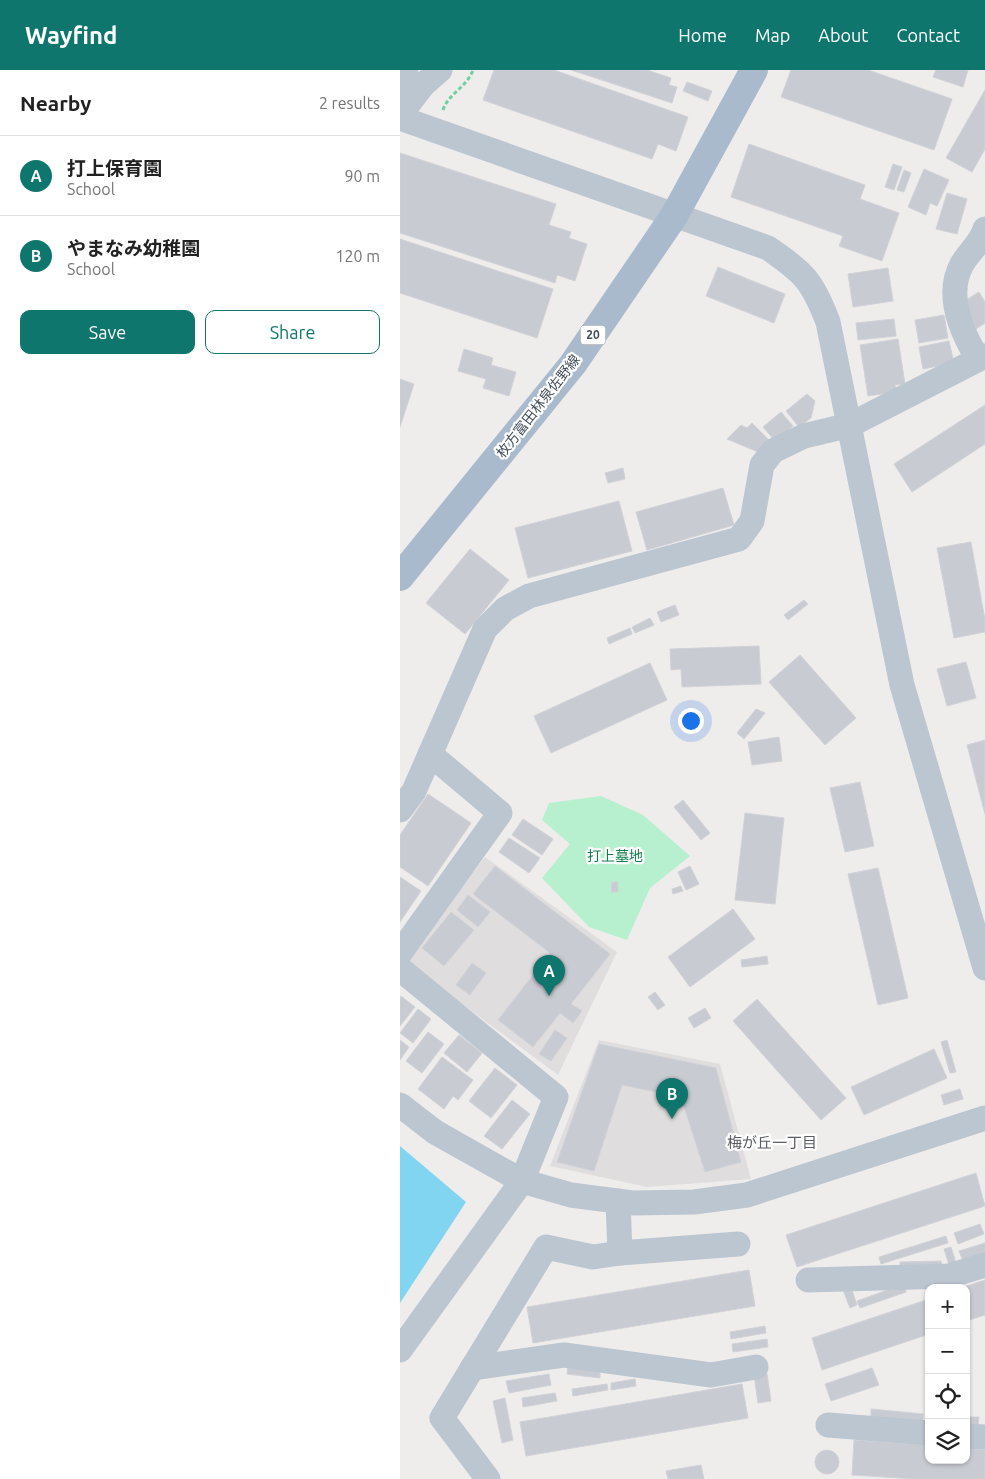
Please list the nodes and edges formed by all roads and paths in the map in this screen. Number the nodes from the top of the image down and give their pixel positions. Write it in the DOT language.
graph roads {
  1 [pos="404,70"];
  2 [pos="440,70"];
  3 [pos="473,70"];
  4 [pos="754,70"];
  5 [pos="400,115"];
  6 [pos="442,115"];
  7 [pos="674,216"];
  8 [pos="985,229"];
  9 [pos="982,357"];
  10 [pos="850,425"];
  11 [pos="400,577"];
  12 [pos="430,754"];
  13 [pos="400,810"];
  14 [pos="400,953"];
  15 [pos="985,968"];
  16 [pos="400,969"];
  17 [pos="400,1105"];
  18 [pos="985,1118"];
  19 [pos="522,1181"];
  20 [pos="618,1201"];
  21 [pos="738,1244"];
  22 [pos="620,1253"];
  23 [pos="985,1266"];
  24 [pos="808,1280"];
  25 [pos="400,1350"];
  26 [pos="756,1367"];
  27 [pos="472,1368"];
  28 [pos="828,1425"];
  29 [pos="925,1433"];
  30 [pos="970,1436"];
  31 [pos="985,1437"];
  32 [pos="488,1479"];
  1 -- 5 [label="street"];
  2 -- 5 [label="street"];
  3 -- 6 [label="path"];
  4 -- 7 [label="main road, 枚方富田林泉佐野線 / 20"];
  5 -- 7 [label="street"];
  7 -- 10 [label="street"];
  7 -- 11 [label="main road, 枚方富田林泉佐野線 / 20"];
  8 -- 9 [label="street"];
  9 -- 10 [label="street"];
  10 -- 12 [label="street"];
  10 -- 15 [label="street"];
  12 -- 13 [label="street"];
  12 -- 14 [label="street"];
  16 -- 19 [label="street"];
  17 -- 19 [label="street"];
  18 -- 20 [label="street"];
  19 -- 20 [label="street"];
  19 -- 25 [label="street"];
  20 -- 22 [label="street"];
  21 -- 22 [label="street"];
  22 -- 27 [label="street"];
  23 -- 24 [label="street"];
  26 -- 27 [label="street"];
  27 -- 32 [label="street"];
  28 -- 29 [label="street"];
  30 -- 31 [label="street"];
}
